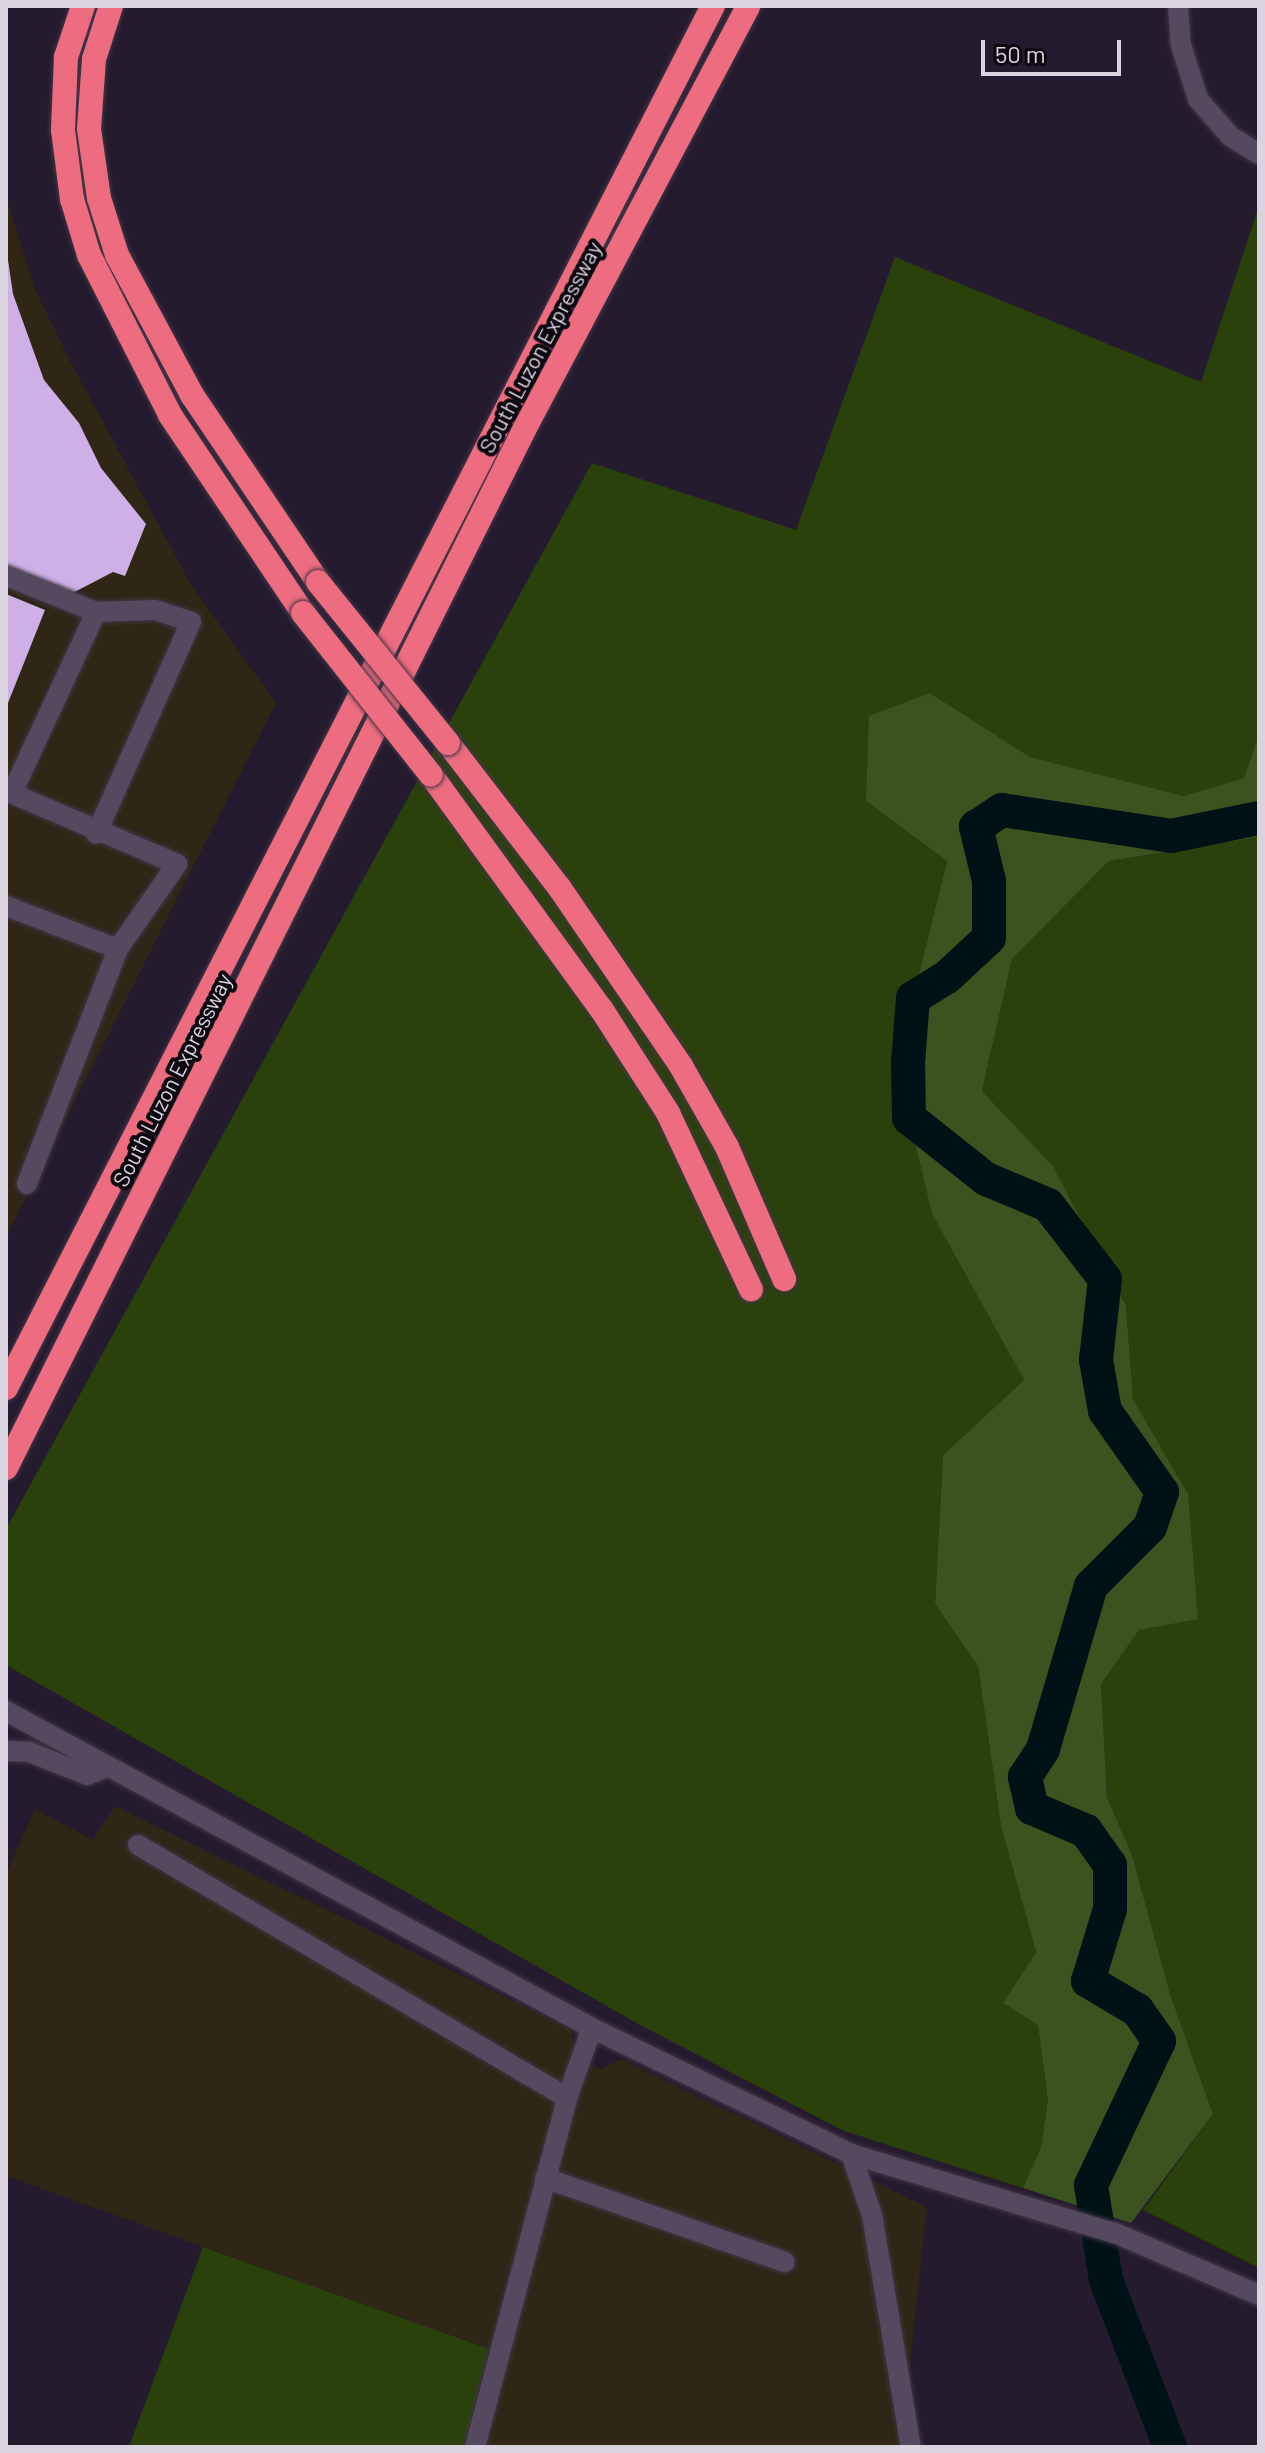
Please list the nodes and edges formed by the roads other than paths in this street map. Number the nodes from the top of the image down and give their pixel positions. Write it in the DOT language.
graph roads {
  1 [pos="83,6"];
  2 [pos="111,6"];
  3 [pos="713,6"];
  4 [pos="748,6"];
  5 [pos="1178,6"];
  6 [pos="1259,154"];
  7 [pos="6,576"];
  8 [pos="96,612"];
  9 [pos="9,792"];
  10 [pos="96,834"];
  11 [pos="6,906"];
  12 [pos="118,949"];
  13 [pos="27,1184"];
  14 [pos="784,1279"];
  15 [pos="751,1289"];
  16 [pos="6,1388"];
  17 [pos="6,1468"];
  18 [pos="6,1711"];
  19 [pos="6,1751"];
  20 [pos="107,1767"];
  21 [pos="138,1845"];
  22 [pos="592,2028"];
  23 [pos="567,2098"];
  24 [pos="851,2154"];
  25 [pos="545,2178"];
  26 [pos="785,2262"];
  27 [pos="1259,2295"];
  28 [pos="475,2447"];
  29 [pos="911,2447"];
  1 -- 15 [label="highway, bridge"];
  2 -- 14 [label="highway, bridge"];
  3 -- 16 [label="highway, South Luzon Expressway"];
  4 -- 17 [label="highway, South Luzon Expressway"];
  5 -- 6 [label="street"];
  7 -- 8 [label="street"];
  8 -- 9 [label="street"];
  8 -- 10 [label="street"];
  9 -- 10 [label="street"];
  10 -- 12 [label="street"];
  11 -- 12 [label="street"];
  12 -- 13 [label="street"];
  18 -- 20 [label="street"];
  19 -- 20 [label="street"];
  20 -- 22 [label="street"];
  21 -- 23 [label="street"];
  22 -- 23 [label="street"];
  22 -- 24 [label="street"];
  23 -- 25 [label="street"];
  24 -- 27 [label="street"];
  24 -- 29 [label="street"];
  25 -- 26 [label="street"];
  25 -- 28 [label="street"];
}
